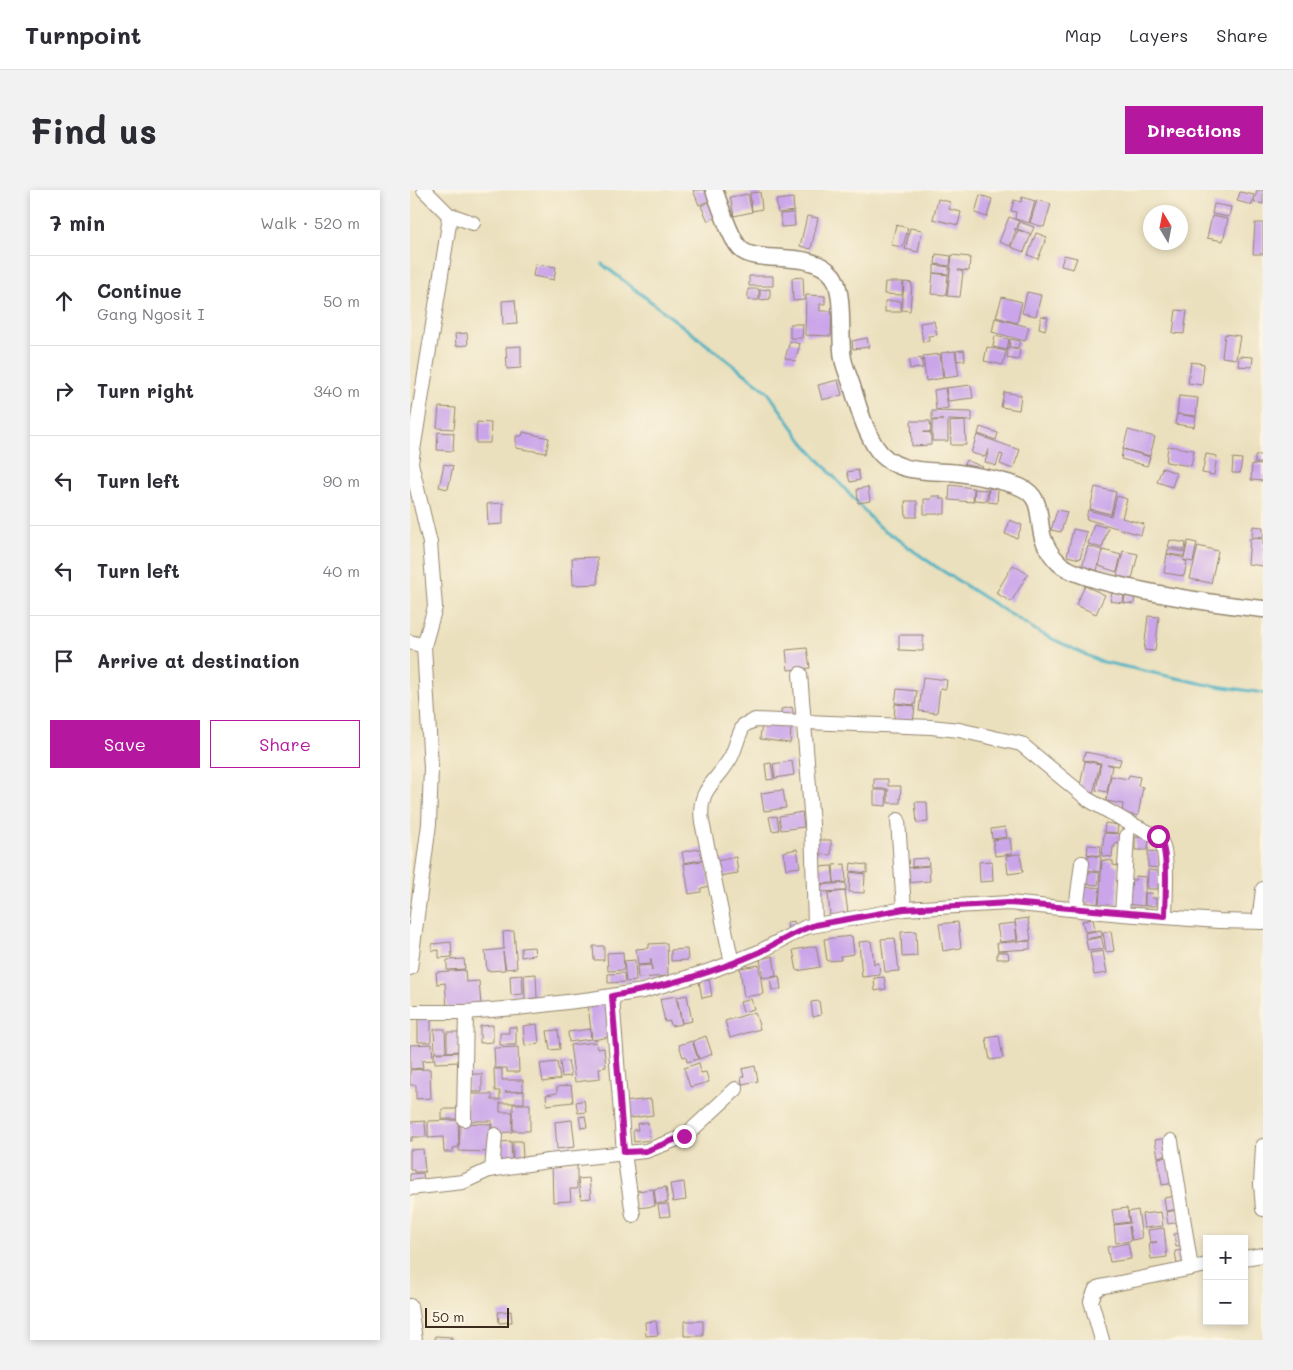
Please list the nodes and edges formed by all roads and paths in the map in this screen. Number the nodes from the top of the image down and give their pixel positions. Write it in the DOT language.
graph roads {
  1 [pos="424,190"];
  2 [pos="714,190"];
  3 [pos="448,214"];
  4 [pos="473,223"];
  5 [pos="411,462"];
  6 [pos="1263,609"];
  7 [pos="410,642"];
  8 [pos="424,646"];
  9 [pos="800,674"];
  10 [pos="804,722"];
  11 [pos="898,820"];
  12 [pos="1127,836"];
  13 [pos="1082,863"];
  14 [pos="1263,889"];
  15 [pos="904,909"];
  16 [pos="1076,909"];
  17 [pos="1122,914"];
  18 [pos="1165,916"];
  19 [pos="1261,922"];
  20 [pos="815,925"];
  21 [pos="732,963"];
  22 [pos="410,968"];
  23 [pos="612,996"];
  24 [pos="410,1012"];
  25 [pos="466,1012"];
  26 [pos="736,1089"];
  27 [pos="464,1119"];
  28 [pos="495,1135"];
  29 [pos="1171,1140"];
  30 [pos="1263,1146"];
  31 [pos="624,1152"];
  32 [pos="492,1170"];
  33 [pos="1262,1184"];
  34 [pos="410,1188"];
  35 [pos="1263,1209"];
  36 [pos="633,1215"];
  37 [pos="1263,1255"];
  38 [pos="1248,1257"];
  39 [pos="1203,1266"];
  40 [pos="1191,1268"];
  41 [pos="410,1306"];
  42 [pos="415,1340"];
  43 [pos="1102,1340"];
  1 -- 3 [label="street"];
  2 -- 6 [label="street"];
  3 -- 4 [label="street"];
  3 -- 5 [label="street"];
  5 -- 8 [label="street"];
  7 -- 8 [label="street"];
  8 -- 22 [label="street"];
  9 -- 10 [label="street"];
  10 -- 18 [label="street"];
  10 -- 20 [label="street"];
  10 -- 21 [label="street"];
  11 -- 15 [label="street"];
  12 -- 17 [label="street"];
  13 -- 16 [label="street"];
  14 -- 19 [label="street"];
  15 -- 16 [label="street"];
  15 -- 20 [label="street"];
  16 -- 17 [label="street"];
  17 -- 18 [label="street"];
  18 -- 19 [label="street"];
  20 -- 21 [label="street"];
  21 -- 23 [label="street"];
  23 -- 25 [label="street"];
  23 -- 31 [label="street"];
  24 -- 25 [label="street"];
  25 -- 27 [label="street"];
  26 -- 31 [label="street"];
  28 -- 32 [label="street"];
  29 -- 40 [label="street"];
  30 -- 33 [label="street"];
  31 -- 32 [label="street"];
  31 -- 36 [label="street"];
  32 -- 34 [label="street"];
  33 -- 35 [label="street"];
  37 -- 38 [label="street"];
  39 -- 40 [label="street"];
  40 -- 43 [label="street"];
  41 -- 42 [label="street"];
}
